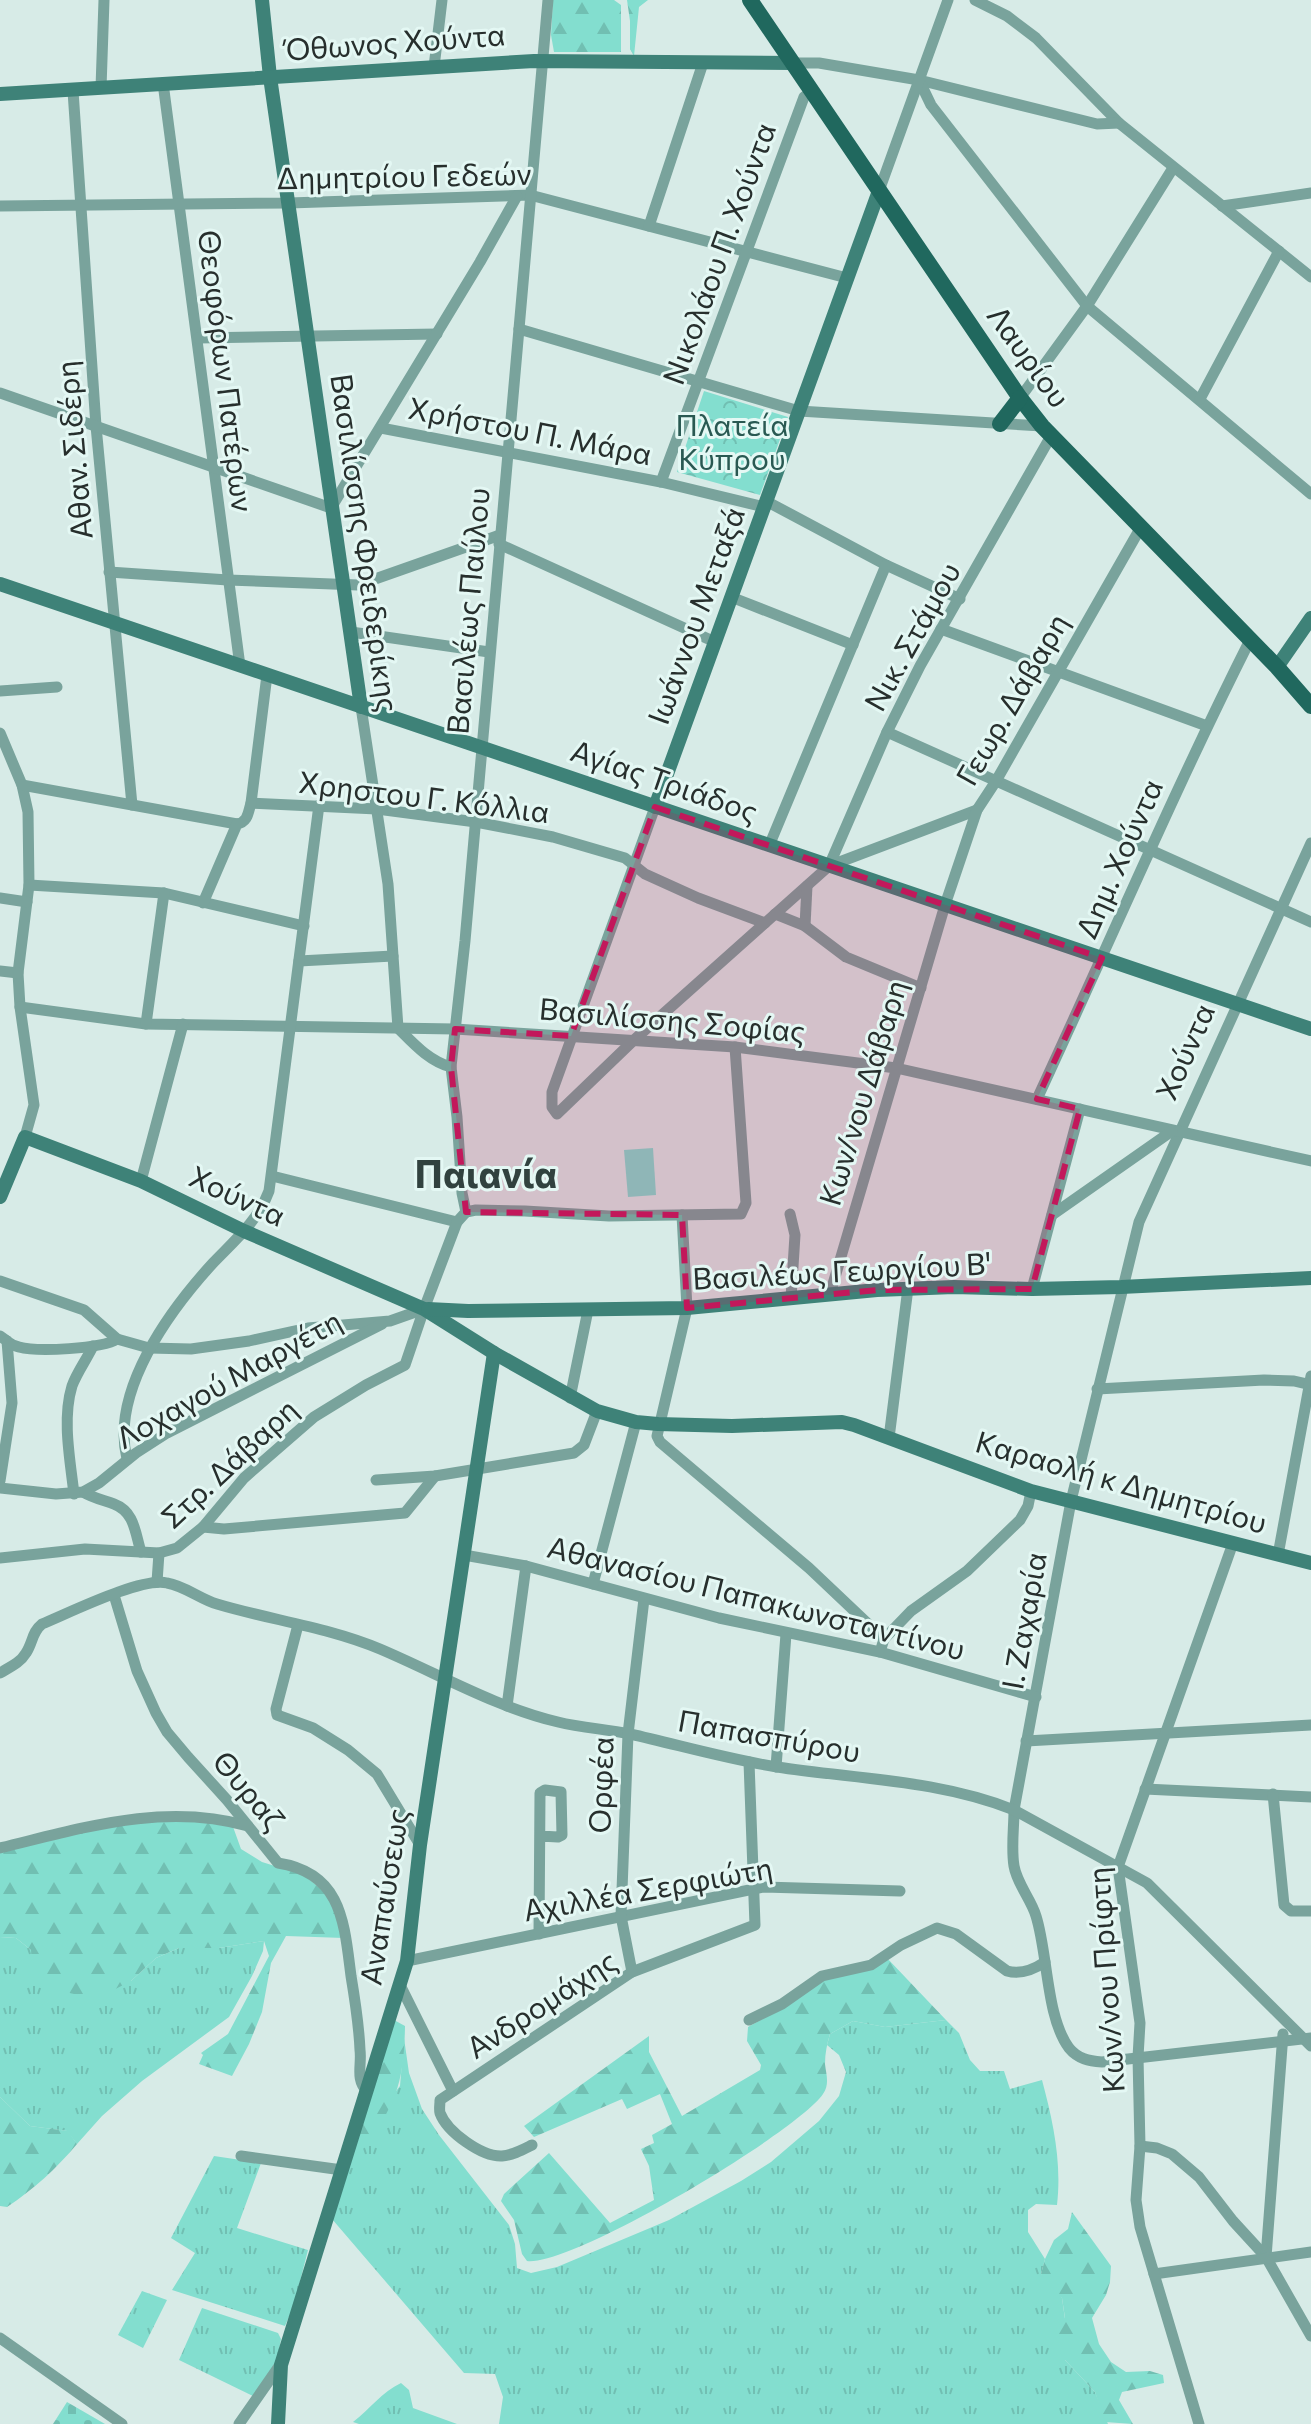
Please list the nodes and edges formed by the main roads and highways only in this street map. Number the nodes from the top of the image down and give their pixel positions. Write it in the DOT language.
graph roads {
  1 [pos="750,0"];
  2 [pos="1020,398"];
  3 [pos="1000,424"];
  4 [pos="1311,706"];
  1 -- 2 [label="main road, Λαυρίου"];
  2 -- 3 [label="main road"];
  2 -- 4 [label="main road, Λαυρίου"];
}
